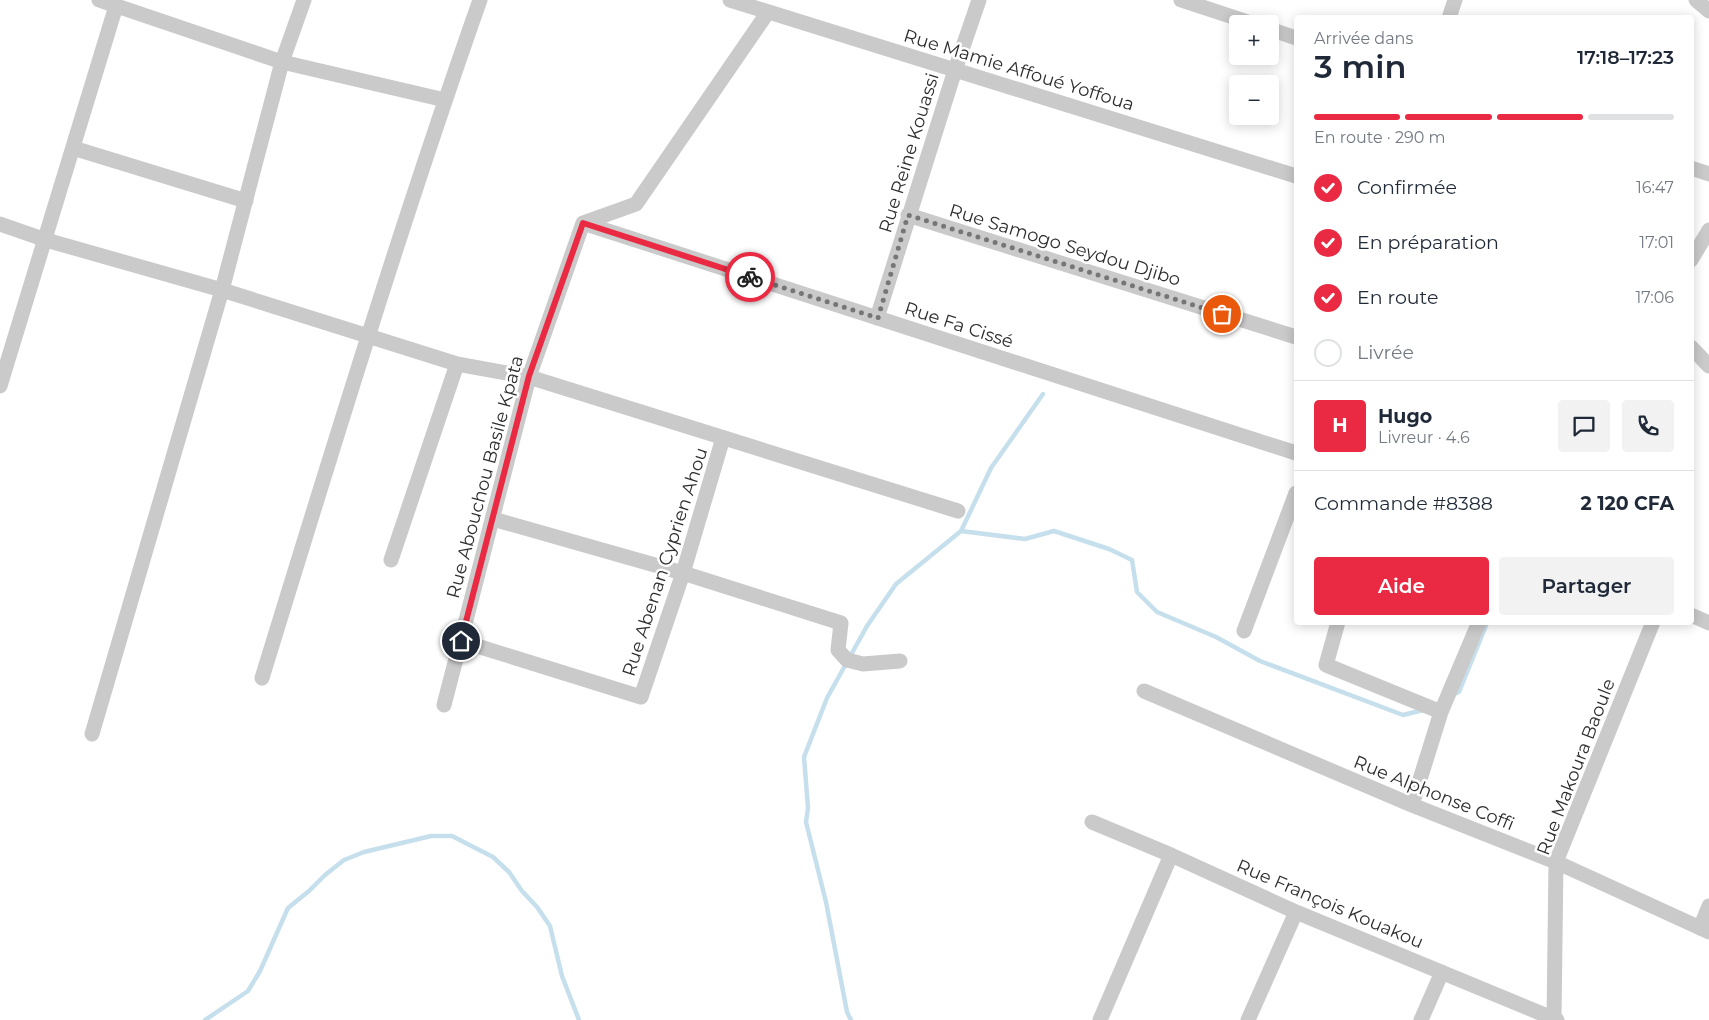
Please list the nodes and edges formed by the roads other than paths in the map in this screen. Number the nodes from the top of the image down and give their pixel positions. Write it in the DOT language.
graph roads {
  1 [pos="99,0"];
  2 [pos="304,0"];
  3 [pos="480,0"];
  4 [pos="730,0"];
  5 [pos="979,0"];
  6 [pos="1181,0"];
  7 [pos="1455,0"];
  8 [pos="1696,0"];
  9 [pos="116,6"];
  10 [pos="1709,11"];
  11 [pos="768,12"];
  12 [pos="1450,15"];
  13 [pos="1229,16"];
  14 [pos="1279,32"];
  15 [pos="1294,37"];
  16 [pos="282,62"];
  17 [pos="955,70"];
  18 [pos="445,100"];
  19 [pos="73,148"];
  20 [pos="1694,169"];
  21 [pos="1709,174"];
  22 [pos="1294,175"];
  23 [pos="246,201"];
  24 [pos="908,215"];
  25 [pos="583,223"];
  26 [pos="0,224"];
  27 [pos="1709,230"];
  28 [pos="46,240"];
  29 [pos="1694,255"];
  30 [pos="222,290"];
  31 [pos="878,318"];
  32 [pos="367,336"];
  33 [pos="1294,336"];
  34 [pos="1694,350"];
  35 [pos="457,364"];
  36 [pos="1709,366"];
  37 [pos="529,376"];
  38 [pos="0,386"];
  39 [pos="724,438"];
  40 [pos="1294,452"];
  41 [pos="1294,498"];
  42 [pos="958,511"];
  43 [pos="493,519"];
  44 [pos="391,560"];
  45 [pos="683,573"];
  46 [pos="1694,616"];
  47 [pos="1709,623"];
  48 [pos="1337,625"];
  49 [pos="1478,625"];
  50 [pos="1652,625"];
  51 [pos="1244,632"];
  52 [pos="461,641"];
  53 [pos="900,661"];
  54 [pos="262,678"];
  55 [pos="1144,691"];
  56 [pos="444,705"];
  57 [pos="1441,712"];
  58 [pos="92,734"];
  59 [pos="1412,805"];
  60 [pos="1092,822"];
  61 [pos="1171,855"];
  62 [pos="1556,862"];
  63 [pos="1709,906"];
  64 [pos="1296,912"];
  65 [pos="1704,930"];
  66 [pos="1442,972"];
  67 [pos="1100,1020"];
  68 [pos="1248,1020"];
  69 [pos="1421,1020"];
  70 [pos="1555,1020"];
  1 -- 9 [label="street"];
  2 -- 16 [label="street"];
  3 -- 18 [label="street"];
  4 -- 11 [label="street, Rue Mamie Affoué Yoffoua"];
  5 -- 17 [label="street, Rue Reine Kouassi"];
  6 -- 13 [label="street"];
  7 -- 12 [label="street"];
  8 -- 10 [label="street"];
  9 -- 16 [label="street"];
  9 -- 19 [label="street"];
  11 -- 17 [label="street, Rue Mamie Affoué Yoffoua"];
  11 -- 25 [label="street"];
  14 -- 15 [label="street"];
  16 -- 18 [label="street"];
  16 -- 23 [label="street"];
  17 -- 22 [label="street, Rue Mamie Affoué Yoffoua"];
  17 -- 24 [label="street, Rue Reine Kouassi"];
  18 -- 32 [label="street"];
  19 -- 23 [label="street"];
  19 -- 28 [label="street"];
  20 -- 21 [label="street"];
  23 -- 30 [label="street"];
  24 -- 31 [label="street, Rue Reine Kouassi"];
  24 -- 33 [label="street, Rue Samogo Seydou Djibo"];
  25 -- 31 [label="street, Rue Fa Cissé"];
  25 -- 37 [label="street, Rue Abouchou Basile Kpata"];
  26 -- 28 [label="street"];
  27 -- 29 [label="street"];
  28 -- 30 [label="street"];
  28 -- 38 [label="street"];
  30 -- 32 [label="street"];
  30 -- 58 [label="street"];
  31 -- 40 [label="street, Rue Fa Cissé"];
  32 -- 35 [label="street"];
  32 -- 54 [label="street"];
  34 -- 36 [label="street"];
  35 -- 37 [label="street"];
  35 -- 44 [label="street"];
  37 -- 39 [label="street"];
  37 -- 43 [label="street, Rue Abouchou Basile Kpata"];
  39 -- 42 [label="street"];
  39 -- 45 [label="street, Rue Abenan Cyprien Ahou"];
  41 -- 51 [label="street"];
  43 -- 45 [label="street"];
  43 -- 52 [label="street, Rue Abouchou Basile Kpata"];
  45 -- 52 [label="street, Rue Abenan Cyprien Ahou"];
  45 -- 53 [label="street"];
  46 -- 47 [label="street"];
  48 -- 57 [label="street"];
  49 -- 57 [label="street"];
  50 -- 62 [label="street, Rue Makoura Baoule"];
  52 -- 56 [label="street, Rue Abouchou Basile Kpata"];
  55 -- 59 [label="street, Rue Alphonse Coffi"];
  57 -- 59 [label="street"];
  59 -- 62 [label="street, Rue Alphonse Coffi"];
  60 -- 61 [label="street, Rue François Kouakou"];
  61 -- 64 [label="street, Rue François Kouakou"];
  61 -- 67 [label="street"];
  62 -- 65 [label="street, Rue Alphonse Coffi"];
  62 -- 70 [label="street, Rue Makoura Baoule"];
  63 -- 65 [label="street"];
  64 -- 66 [label="street, Rue François Kouakou"];
  64 -- 68 [label="street"];
  66 -- 69 [label="street"];
  66 -- 70 [label="street, Rue François Kouakou"];
}
